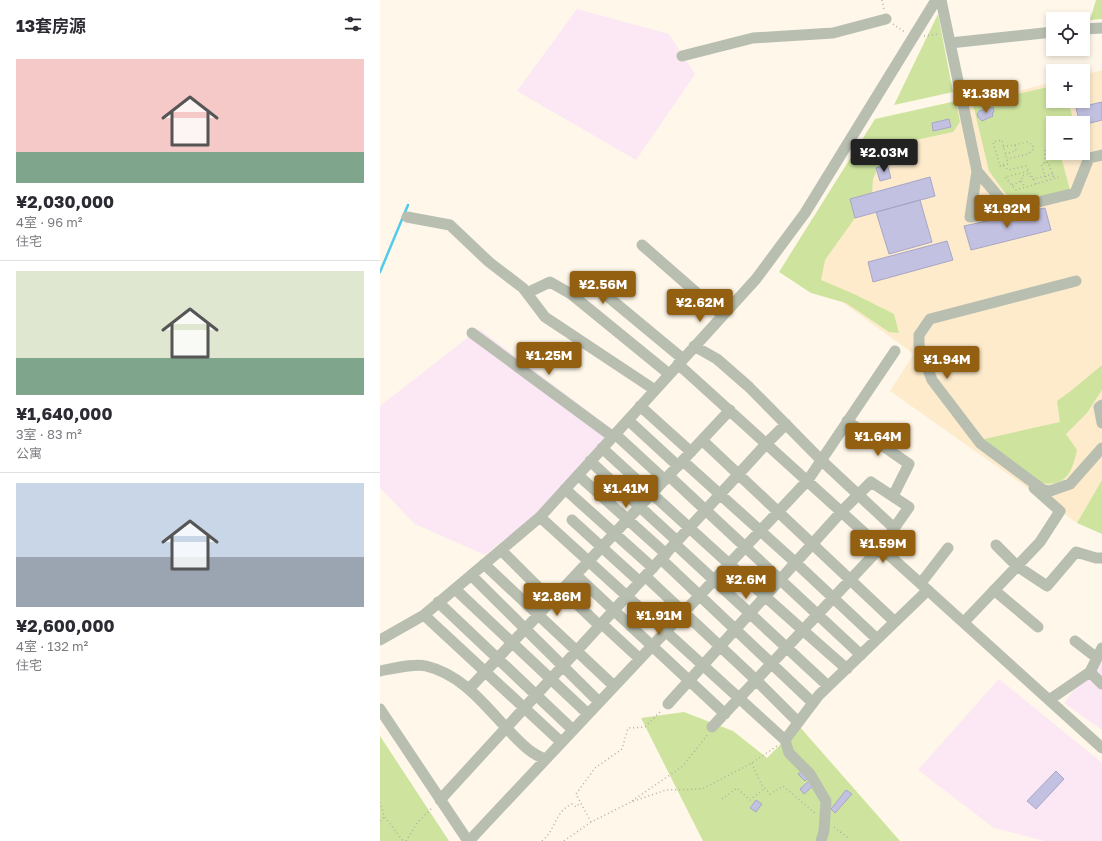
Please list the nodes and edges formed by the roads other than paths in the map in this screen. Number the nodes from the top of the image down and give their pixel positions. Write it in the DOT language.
graph roads {
  1 [pos="936,0"];
  2 [pos="941,0"];
  3 [pos="886,19"];
  4 [pos="1102,28"];
  5 [pos="1090,29"];
  6 [pos="1046,33"];
  7 [pos="950,43"];
  8 [pos="682,56"];
  9 [pos="1102,155"];
  10 [pos="977,171"];
  11 [pos="1009,209"];
  12 [pos="407,217"];
  13 [pos="642,245"];
  14 [pos="1076,281"];
  15 [pos="527,294"];
  16 [pos="571,294"];
  17 [pos="722,315"];
  18 [pos="472,333"];
  19 [pos="694,346"];
  20 [pos="895,351"];
  21 [pos="681,361"];
  22 [pos="669,374"];
  23 [pos="655,390"];
  24 [pos="1102,405"];
  25 [pos="640,406"];
  26 [pos="730,410"];
  27 [pos="628,420"];
  28 [pos="847,421"];
  29 [pos="1102,423"];
  30 [pos="786,424"];
  31 [pos="614,435"];
  32 [pos="702,440"];
  33 [pos="767,443"];
  34 [pos="602,448"];
  35 [pos="1102,448"];
  36 [pos="691,452"];
  37 [pos="821,460"];
  38 [pos="590,461"];
  39 [pos="680,464"];
  40 [pos="738,474"];
  41 [pos="578,475"];
  42 [pos="667,478"];
  43 [pos="808,480"];
  44 [pos="1028,483"];
  45 [pos="565,489"];
  46 [pos="652,494"];
  47 [pos="720,494"];
  48 [pos="858,494"];
  49 [pos="892,496"];
  50 [pos="640,506"];
  51 [pos="706,510"];
  52 [pos="842,511"];
  53 [pos="778,512"];
  54 [pos="540,517"];
  55 [pos="572,520"];
  56 [pos="628,520"];
  57 [pos="690,527"];
  58 [pos="894,528"];
  59 [pos="760,531"];
  60 [pos="615,534"];
  61 [pos="676,542"];
  62 [pos="812,544"];
  63 [pos="996,545"];
  64 [pos="602,547"];
  65 [pos="745,547"];
  66 [pos="881,547"];
  67 [pos="948,548"];
  68 [pos="501,550"];
  69 [pos="663,556"];
  70 [pos="1102,558"];
  71 [pos="589,561"];
  72 [pos="796,562"];
  73 [pos="484,564"];
  74 [pos="729,564"];
  75 [pos="1017,566"];
  76 [pos="471,575"];
  77 [pos="576,575"];
  78 [pos="646,575"];
  79 [pos="714,579"];
  80 [pos="780,579"];
  81 [pos="850,580"];
  82 [pos="925,587"];
  83 [pos="455,589"];
  84 [pos="562,590"];
  85 [pos="994,590"];
  86 [pos="627,596"];
  87 [pos="699,596"];
  88 [pos="765,596"];
  89 [pos="833,598"];
  90 [pos="552,601"];
  91 [pos="438,602"];
  92 [pos="614,610"];
  93 [pos="683,613"];
  94 [pos="750,613"];
  95 [pos="424,614"];
  96 [pos="818,614"];
  97 [pos="538,615"];
  98 [pos="895,622"];
  99 [pos="964,622"];
  100 [pos="601,625"];
  101 [pos="1038,627"];
  102 [pos="526,629"];
  103 [pos="735,630"];
  104 [pos="803,630"];
  105 [pos="665,632"];
  106 [pos="878,639"];
  107 [pos="380,640"];
  108 [pos="1075,641"];
  109 [pos="512,643"];
  110 [pos="652,646"];
  111 [pos="720,647"];
  112 [pos="787,647"];
  113 [pos="1102,648"];
  114 [pos="577,651"];
  115 [pos="861,655"];
  116 [pos="498,658"];
  117 [pos="1097,658"];
  118 [pos="640,659"];
  119 [pos="771,664"];
  120 [pos="563,666"];
  121 [pos="703,666"];
  122 [pos="847,668"];
  123 [pos="380,671"];
  124 [pos="485,672"];
  125 [pos="1090,672"];
  126 [pos="551,679"];
  127 [pos="690,680"];
  128 [pos="756,680"];
  129 [pos="1102,684"];
  130 [pos="614,686"];
  131 [pos="828,686"];
  132 [pos="469,689"];
  133 [pos="537,694"];
  134 [pos="739,699"];
  135 [pos="1049,700"];
  136 [pos="599,702"];
  137 [pos="813,703"];
  138 [pos="668,704"];
  139 [pos="524,708"];
  140 [pos="380,709"];
  141 [pos="588,714"];
  142 [pos="725,714"];
  143 [pos="798,722"];
  144 [pos="712,727"];
  145 [pos="507,728"];
  146 [pos="573,730"];
  147 [pos="785,740"];
  148 [pos="561,742"];
  149 [pos="1102,748"];
  150 [pos="545,759"];
  151 [pos="440,800"];
  152 [pos="468,841"];
  153 [pos="821,841"];
  1 -- 17 [label="street"];
  2 -- 7 [label="street"];
  3 -- 8 [label="street"];
  4 -- 5 [label="street"];
  6 -- 7 [label="street"];
  7 -- 10 [label="street"];
  9 -- 11 [label="street"];
  10 -- 11 [label="street"];
  10 -- 11 [label="street"];
  12 -- 15 [label="street"];
  13 -- 17 [label="street"];
  14 -- 35 [label="street"];
  15 -- 16 [label="street"];
  15 -- 23 [label="street"];
  16 -- 21 [label="street"];
  16 -- 22 [label="street"];
  17 -- 19 [label="street"];
  18 -- 31 [label="street"];
  19 -- 21 [label="street"];
  19 -- 30 [label="street"];
  20 -- 28 [label="street"];
  21 -- 22 [label="street"];
  21 -- 26 [label="street"];
  22 -- 23 [label="street"];
  23 -- 25 [label="street"];
  24 -- 29 [label="street"];
  25 -- 27 [label="street"];
  25 -- 36 [label="street"];
  26 -- 32 [label="street"];
  26 -- 33 [label="street"];
  27 -- 31 [label="street"];
  27 -- 39 [label="street"];
  28 -- 37 [label="street"];
  28 -- 49 [label="street"];
  30 -- 33 [label="street"];
  30 -- 37 [label="street"];
  31 -- 34 [label="street"];
  31 -- 42 [label="street"];
  32 -- 36 [label="street"];
  32 -- 40 [label="street"];
  33 -- 40 [label="street"];
  33 -- 43 [label="street"];
  34 -- 38 [label="street"];
  34 -- 46 [label="street"];
  36 -- 39 [label="street"];
  37 -- 43 [label="street"];
  37 -- 48 [label="street"];
  38 -- 41 [label="street"];
  38 -- 50 [label="street"];
  39 -- 42 [label="street"];
  39 -- 47 [label="street"];
  40 -- 47 [label="street"];
  40 -- 53 [label="street"];
  41 -- 45 [label="street"];
  41 -- 56 [label="street"];
  42 -- 46 [label="street"];
  42 -- 51 [label="street"];
  43 -- 52 [label="street"];
  43 -- 53 [label="street"];
  44 -- 75 [label="street"];
  45 -- 54 [label="street"];
  45 -- 60 [label="street"];
  46 -- 50 [label="street"];
  46 -- 57 [label="street"];
  47 -- 51 [label="street"];
  47 -- 59 [label="street"];
  48 -- 49 [label="street"];
  48 -- 52 [label="street"];
  48 -- 58 [label="street"];
  49 -- 58 [label="street"];
  50 -- 56 [label="street"];
  50 -- 61 [label="street"];
  51 -- 57 [label="street"];
  51 -- 65 [label="street"];
  52 -- 62 [label="street"];
  52 -- 66 [label="street"];
  53 -- 59 [label="street"];
  53 -- 62 [label="street"];
  54 -- 68 [label="street"];
  54 -- 71 [label="street"];
  55 -- 64 [label="street"];
  56 -- 60 [label="street"];
  56 -- 69 [label="street"];
  57 -- 61 [label="street"];
  57 -- 74 [label="street"];
  58 -- 66 [label="street"];
  59 -- 65 [label="street"];
  59 -- 72 [label="street"];
  60 -- 64 [label="street"];
  60 -- 78 [label="street"];
  61 -- 69 [label="street"];
  61 -- 79 [label="street"];
  62 -- 72 [label="street"];
  62 -- 81 [label="street"];
  63 -- 75 [label="street"];
  64 -- 71 [label="street"];
  64 -- 78 [label="street"];
  65 -- 74 [label="street"];
  65 -- 80 [label="street"];
  66 -- 81 [label="street"];
  66 -- 82 [label="street"];
  67 -- 82 [label="street"];
  68 -- 73 [label="street"];
  68 -- 90 [label="street"];
  69 -- 78 [label="street"];
  69 -- 87 [label="street"];
  70 -- 75 [label="street"];
  71 -- 77 [label="street"];
  71 -- 86 [label="street"];
  72 -- 80 [label="street"];
  72 -- 89 [label="street"];
  73 -- 76 [label="street"];
  73 -- 97 [label="street"];
  74 -- 79 [label="street"];
  74 -- 88 [label="street"];
  75 -- 85 [label="street"];
  76 -- 83 [label="street"];
  76 -- 102 [label="street"];
  77 -- 84 [label="street"];
  77 -- 92 [label="street"];
  78 -- 86 [label="street"];
  78 -- 93 [label="street"];
  79 -- 87 [label="street"];
  79 -- 94 [label="street"];
  80 -- 88 [label="street"];
  80 -- 96 [label="street"];
  81 -- 89 [label="street"];
  81 -- 98 [label="street"];
  82 -- 98 [label="street"];
  82 -- 99 [label="street"];
  83 -- 91 [label="street"];
  83 -- 109 [label="street"];
  84 -- 90 [label="street"];
  84 -- 100 [label="street"];
  85 -- 99 [label="street"];
  85 -- 101 [label="street"];
  86 -- 92 [label="street"];
  86 -- 105 [label="street"];
  87 -- 93 [label="street"];
  87 -- 103 [label="street"];
  88 -- 94 [label="street"];
  88 -- 104 [label="street"];
  89 -- 96 [label="street"];
  89 -- 106 [label="street"];
  90 -- 97 [label="street"];
  91 -- 95 [label="street"];
  91 -- 116 [label="street"];
  92 -- 100 [label="street"];
  92 -- 110 [label="street"];
  93 -- 105 [label="street"];
  93 -- 111 [label="street"];
  94 -- 103 [label="street"];
  94 -- 112 [label="street"];
  95 -- 107 [label="street"];
  95 -- 124 [label="street"];
  96 -- 104 [label="street"];
  96 -- 115 [label="street"];
  97 -- 102 [label="street"];
  97 -- 114 [label="street"];
  98 -- 106 [label="street"];
  99 -- 135 [label="street"];
  100 -- 114 [label="street"];
  100 -- 118 [label="street"];
  102 -- 109 [label="street"];
  102 -- 120 [label="street"];
  103 -- 111 [label="street"];
  103 -- 119 [label="street"];
  104 -- 112 [label="street"];
  104 -- 122 [label="street"];
  105 -- 110 [label="street"];
  105 -- 121 [label="street"];
  106 -- 115 [label="street"];
  108 -- 117 [label="street"];
  109 -- 116 [label="street"];
  109 -- 126 [label="street"];
  110 -- 118 [label="street"];
  110 -- 127 [label="street"];
  111 -- 121 [label="street"];
  111 -- 128 [label="street"];
  112 -- 119 [label="street"];
  112 -- 131 [label="street"];
  113 -- 117 [label="street"];
  114 -- 120 [label="street"];
  114 -- 130 [label="street"];
  115 -- 122 [label="street"];
  116 -- 124 [label="street"];
  116 -- 133 [label="street"];
  117 -- 125 [label="street"];
  118 -- 130 [label="street"];
  119 -- 128 [label="street"];
  119 -- 137 [label="street"];
  120 -- 126 [label="street"];
  120 -- 136 [label="street"];
  121 -- 127 [label="street"];
  121 -- 134 [label="street"];
  122 -- 131 [label="street"];
  123 -- 132 [label="street"];
  124 -- 132 [label="street"];
  124 -- 139 [label="street"];
  125 -- 129 [label="street"];
  125 -- 135 [label="street"];
  126 -- 133 [label="street"];
  126 -- 141 [label="street"];
  127 -- 138 [label="street"];
  127 -- 142 [label="street"];
  128 -- 134 [label="street"];
  128 -- 143 [label="street"];
  130 -- 136 [label="street"];
  131 -- 137 [label="street"];
  132 -- 145 [label="street"];
  133 -- 139 [label="street"];
  133 -- 146 [label="street"];
  134 -- 142 [label="street"];
  134 -- 147 [label="street"];
  135 -- 149 [label="street"];
  136 -- 141 [label="street"];
  137 -- 143 [label="street"];
  139 -- 145 [label="street"];
  139 -- 148 [label="street"];
  140 -- 151 [label="street"];
  141 -- 146 [label="street"];
  142 -- 144 [label="street"];
  143 -- 147 [label="street"];
  145 -- 150 [label="street"];
  145 -- 151 [label="street"];
  146 -- 148 [label="street"];
  147 -- 153 [label="street"];
  148 -- 150 [label="street"];
  150 -- 152 [label="street"];
  151 -- 152 [label="street"];
}
